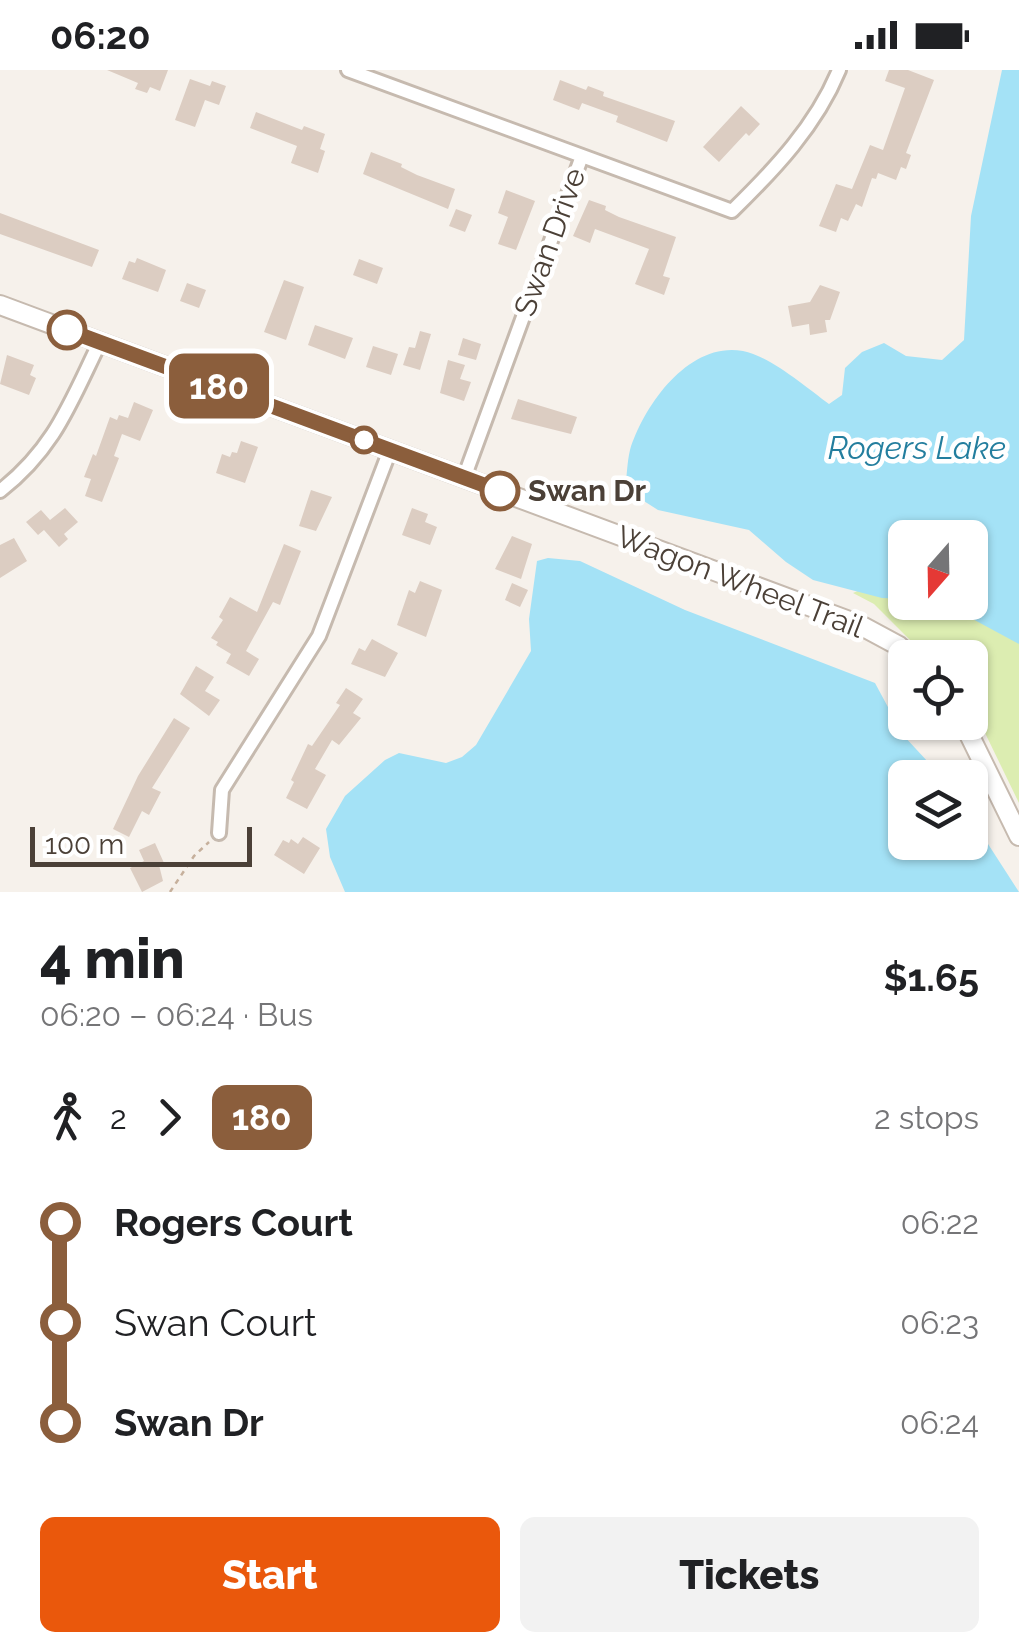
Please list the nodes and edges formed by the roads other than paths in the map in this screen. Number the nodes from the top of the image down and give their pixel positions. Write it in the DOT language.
graph roads {
  1 [pos="348,70"];
  2 [pos="839,70"];
  3 [pos="582,156"];
  4 [pos="0,305"];
  5 [pos="100,342"];
  6 [pos="390,450"];
  7 [pos="464,478"];
  8 [pos="0,491"];
  9 [pos="888,642"];
  10 [pos="972,740"];
  11 [pos="219,833"];
  12 [pos="1019,836"];
  1 -- 3 [label="street"];
  2 -- 3 [label="street, Swan Drive"];
  3 -- 7 [label="street, Swan Drive"];
  4 -- 5 [label="street, Wagon Wheel Trail"];
  5 -- 6 [label="street, Wagon Wheel Trail"];
  5 -- 8 [label="street"];
  6 -- 7 [label="street, Wagon Wheel Trail"];
  6 -- 11 [label="street"];
  7 -- 9 [label="street, Wagon Wheel Trail"];
  10 -- 12 [label="street"];
}
